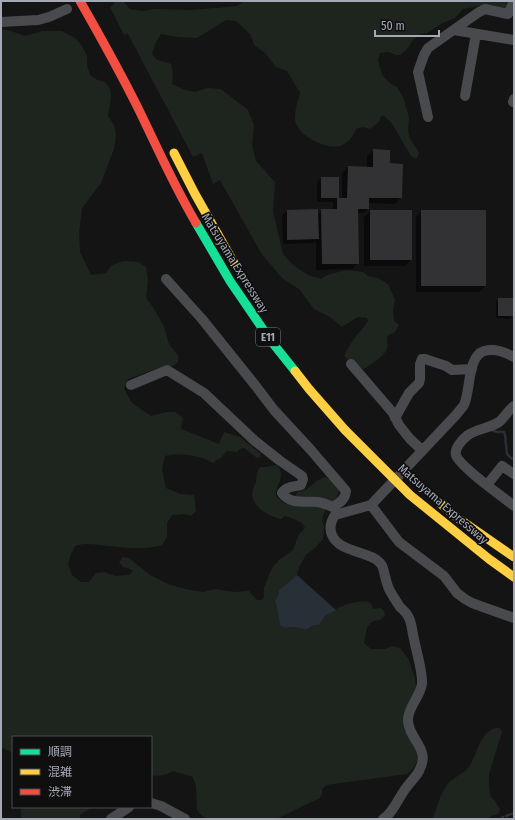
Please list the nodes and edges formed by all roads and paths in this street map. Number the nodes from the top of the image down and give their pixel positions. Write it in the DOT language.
graph roads {
  1 [pos="80,1"];
  2 [pos="514,2"];
  3 [pos="67,9"];
  4 [pos="1,22"];
  5 [pos="454,30"];
  6 [pos="476,34"];
  7 [pos="514,40"];
  8 [pos="465,96"];
  9 [pos="428,117"];
  10 [pos="171,147"];
  11 [pos="240,273"];
  12 [pos="166,279"];
  13 [pos="514,357"];
  14 [pos="351,364"];
  15 [pos="472,369"];
  16 [pos="130,385"];
  17 [pos="514,406"];
  18 [pos="395,418"];
  19 [pos="422,451"];
  20 [pos="395,462"];
  21 [pos="514,474"];
  22 [pos="412,478"];
  23 [pos="487,485"];
  24 [pos="435,499"];
  25 [pos="373,503"];
  26 [pos="514,506"];
  27 [pos="334,511"];
  28 [pos="514,557"];
  29 [pos="514,577"];
  30 [pos="514,618"];
  31 [pos="152,803"];
  32 [pos="128,808"];
  33 [pos="111,819"];
  34 [pos="185,819"];
  35 [pos="383,819"];
  1 -- 29 [label="highway, Matsuyama Expressway / E11"];
  2 -- 5 [label="street"];
  3 -- 4 [label="street"];
  5 -- 6 [label="street"];
  5 -- 9 [label="street"];
  6 -- 7 [label="street"];
  6 -- 8 [label="street"];
  10 -- 11 [label="highway, Matsuyama Expressway"];
  12 -- 27 [label="street"];
  13 -- 15 [label="street"];
  14 -- 18 [label="street"];
  15 -- 18 [label="street"];
  15 -- 19 [label="street"];
  16 -- 27 [label="street"];
  17 -- 23 [label="street"];
  18 -- 19 [label="street"];
  19 -- 25 [label="street"];
  20 -- 22 [label="highway, Matsuyama Expressway"];
  21 -- 23 [label="street"];
  23 -- 26 [label="street"];
  24 -- 28 [label="highway, Matsuyama Expressway"];
  25 -- 27 [label="street"];
  25 -- 30 [label="street"];
  27 -- 35 [label="street"];
  31 -- 34 [label="street"];
  32 -- 33 [label="street"];
}
